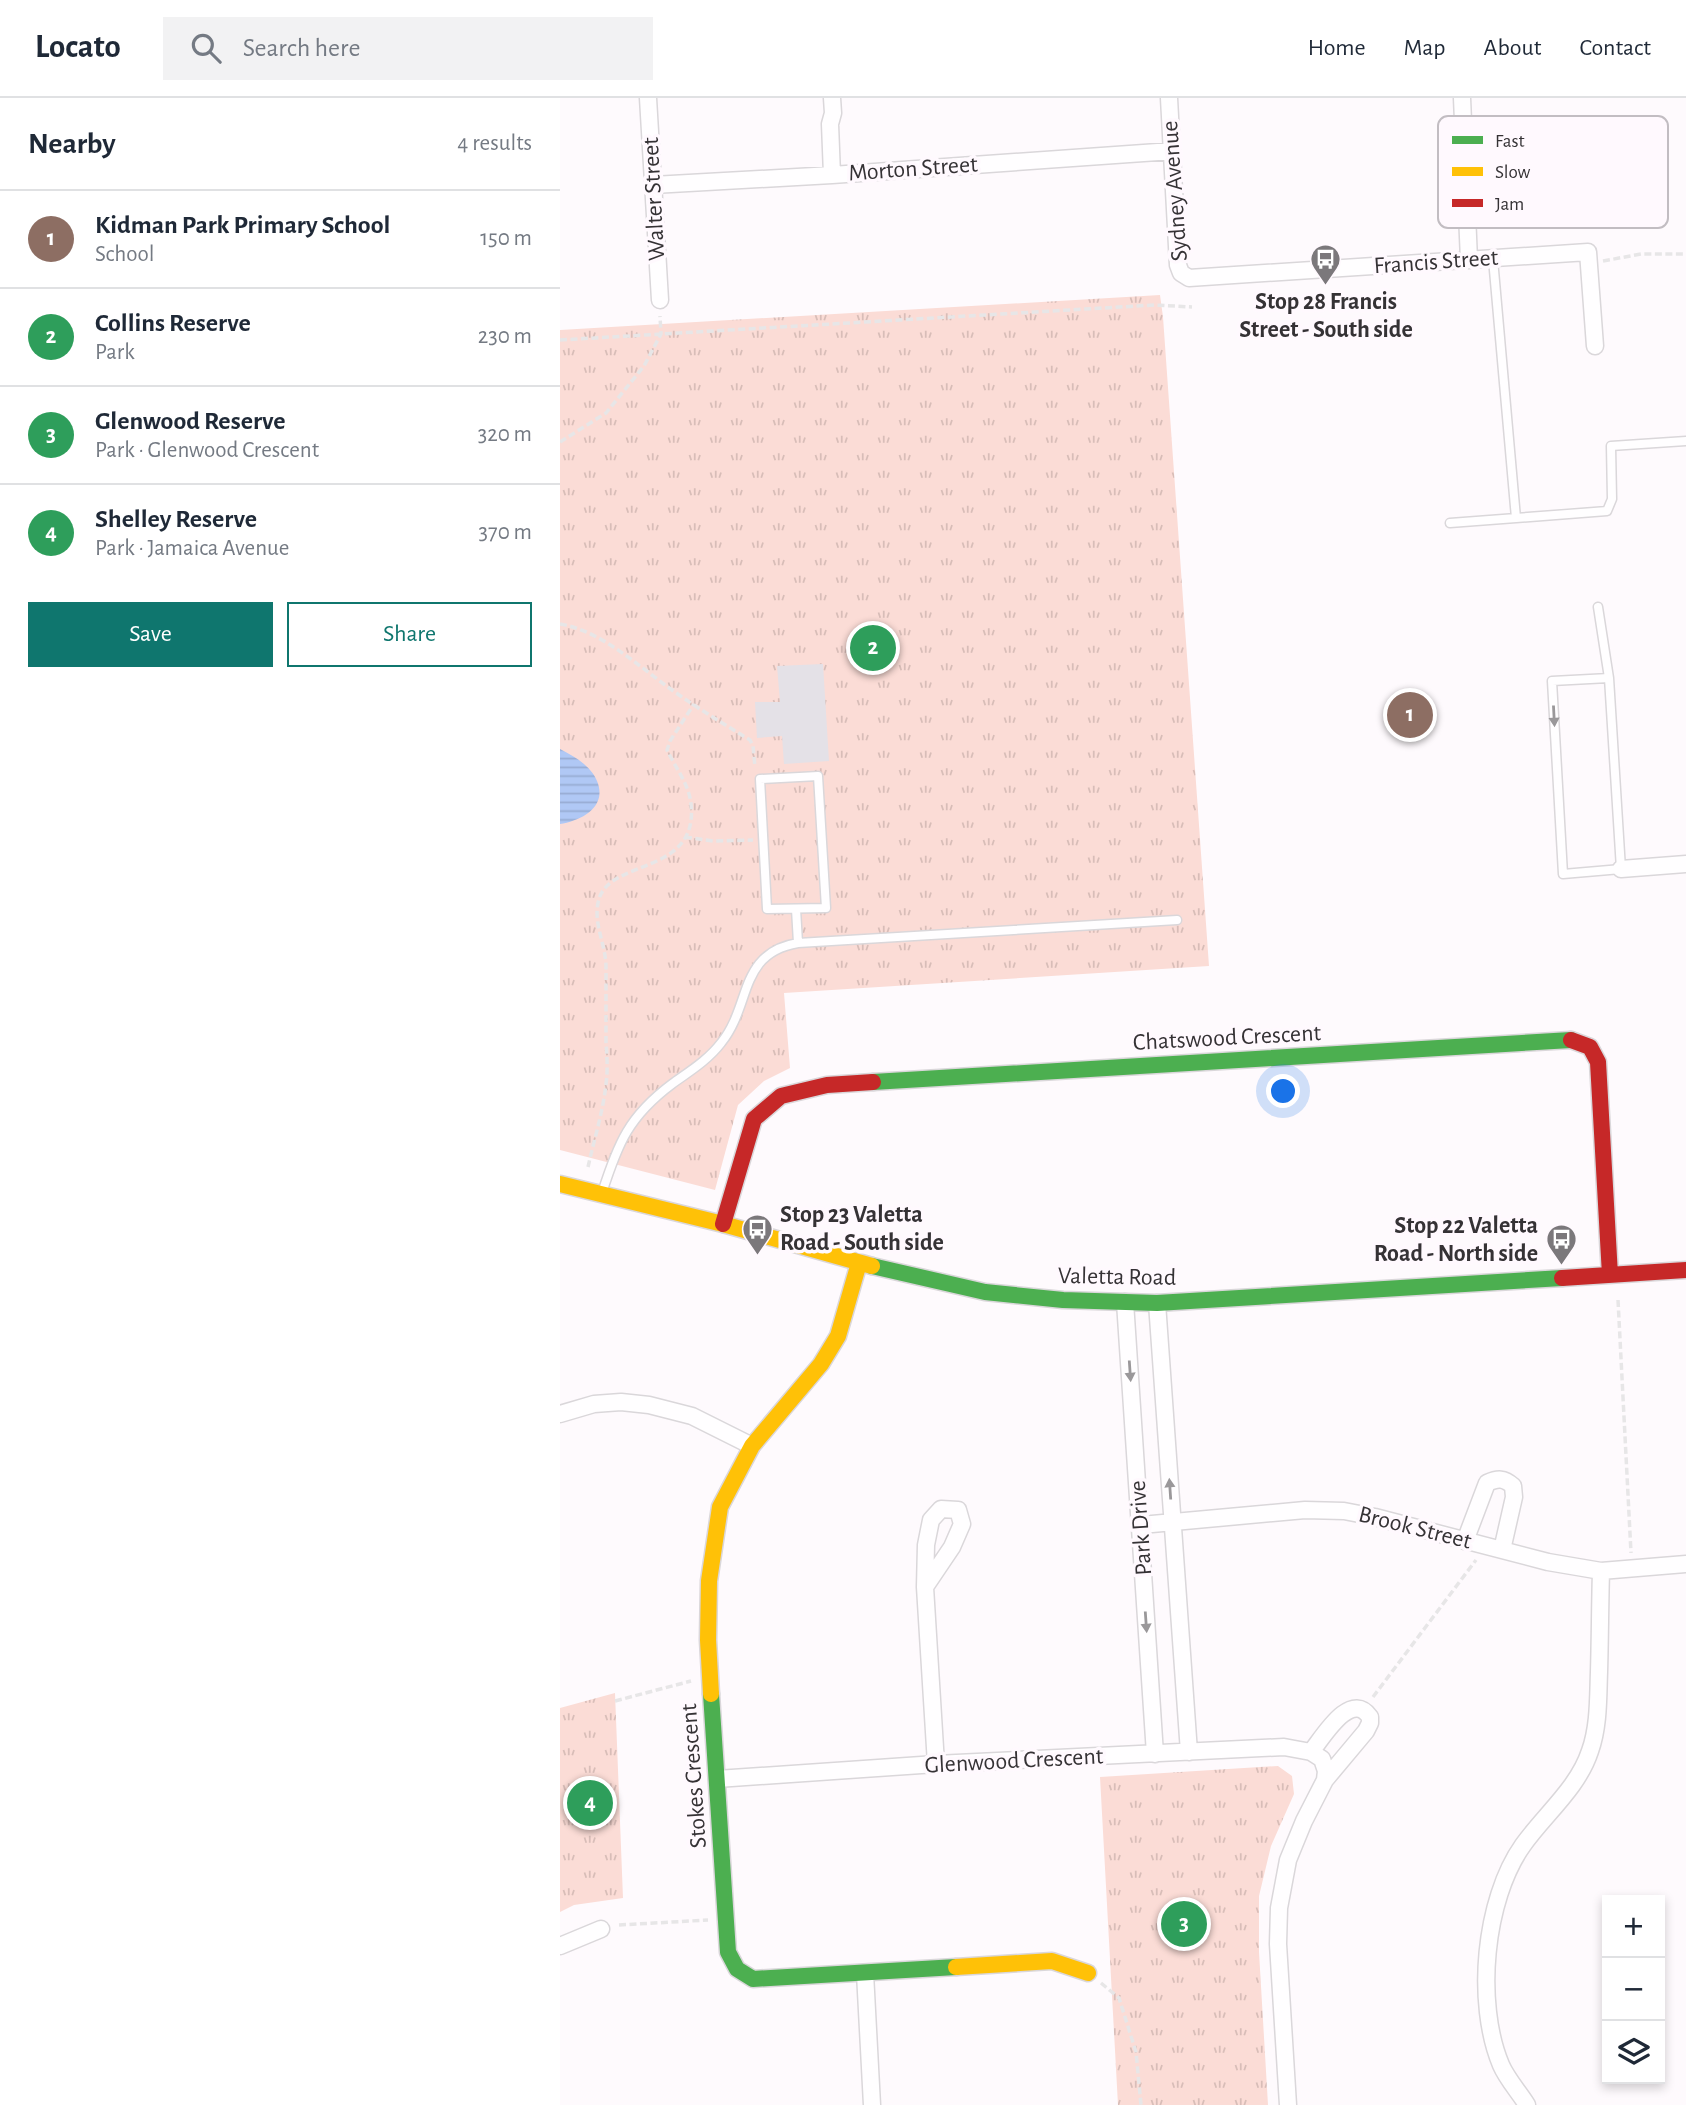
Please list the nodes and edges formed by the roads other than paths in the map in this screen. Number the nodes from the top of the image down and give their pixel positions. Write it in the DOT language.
graph roads {
  1 [pos="648,98"];
  2 [pos="832,98"];
  3 [pos="1169,98"];
  4 [pos="1462,98"];
  5 [pos="1463,116"];
  6 [pos="1172,151"];
  7 [pos="832,175"];
  8 [pos="653,185"];
  9 [pos="1468,228"];
  10 [pos="1493,258"];
  11 [pos="1469,260"];
  12 [pos="1189,278"];
  13 [pos="660,300"];
  14 [pos="1595,346"];
  15 [pos="1686,441"];
  16 [pos="1516,518"];
  17 [pos="1450,523"];
  18 [pos="1598,607"];
  19 [pos="1609,678"];
  20 [pos="1686,864"];
  21 [pos="1621,869"];
  22 [pos="796,909"];
  23 [pos="1177,920"];
  24 [pos="798,943"];
  25 [pos="560,1184"];
  26 [pos="602,1195"];
  27 [pos="723,1224"];
  28 [pos="859,1263"];
  29 [pos="1686,1270"];
  30 [pos="1610,1275"];
  31 [pos="1125,1303"];
  32 [pos="1157,1303"];
  33 [pos="560,1414"];
  34 [pos="752,1446"];
  35 [pos="1172,1522"];
  36 [pos="1140,1525"];
  37 [pos="1465,1541"];
  38 [pos="1494,1548"];
  39 [pos="1686,1564"];
  40 [pos="1601,1571"];
  41 [pos="925,1587"];
  42 [pos="1189,1752"];
  43 [pos="1311,1752"];
  44 [pos="1155,1754"];
  45 [pos="936,1765"];
  46 [pos="717,1779"];
  47 [pos="1325,1780"];
  48 [pos="601,1928"];
  49 [pos="560,1946"];
  50 [pos="865,1973"];
  51 [pos="1088,1973"];
  52 [pos="872,2105"];
  53 [pos="1288,2105"];
  54 [pos="1527,2105"];
  1 -- 8 [label="street, Walter Street"];
  2 -- 7 [label="street"];
  3 -- 6 [label="street, Sydney Avenue"];
  4 -- 5 [label="street"];
  6 -- 7 [label="street, Morton Street"];
  6 -- 12 [label="street, Sydney Avenue"];
  7 -- 8 [label="street, Morton Street"];
  8 -- 13 [label="street, Walter Street"];
  9 -- 11 [label="street"];
  10 -- 11 [label="street, Francis Street"];
  10 -- 14 [label="street, Francis Street"];
  10 -- 16 [label="lane"];
  11 -- 12 [label="street, Francis Street"];
  15 -- 16 [label="lane"];
  16 -- 17 [label="lane"];
  18 -- 19 [label="lane"];
  19 -- 21 [label="lane"];
  19 -- 21 [label="lane, one-way"];
  20 -- 21 [label="street"];
  22 -- 22 [label="lane"];
  22 -- 24 [label="lane"];
  23 -- 24 [label="lane"];
  24 -- 26 [label="lane"];
  25 -- 26 [label="street, Valetta Road"];
  26 -- 27 [label="street, Valetta Road"];
  27 -- 28 [label="street, Valetta Road"];
  27 -- 30 [label="street, Chatswood Crescent"];
  28 -- 31 [label="street, Valetta Road"];
  28 -- 34 [label="street, Stokes Crescent"];
  29 -- 30 [label="street, Valetta Road"];
  30 -- 32 [label="street, Valetta Road"];
  31 -- 32 [label="street, Valetta Road"];
  31 -- 36 [label="street, Park Drive, one-way"];
  35 -- 32 [label="street, Park Drive, one-way"];
  33 -- 34 [label="street"];
  34 -- 46 [label="street, Stokes Crescent"];
  35 -- 36 [label="street, Brook Street"];
  35 -- 37 [label="street, Brook Street"];
  35 -- 42 [label="street, Park Drive"];
  36 -- 44 [label="street, Park Drive, one-way"];
  37 -- 38 [label="street, Brook Street"];
  37 -- 38 [label="street"];
  38 -- 40 [label="street, Brook Street"];
  39 -- 40 [label="street, Brook Street"];
  40 -- 54 [label="street"];
  41 -- 45 [label="street"];
  42 -- 43 [label="street, Glenwood Crescent"];
  42 -- 44 [label="street, Glenwood Crescent"];
  43 -- 47 [label="street"];
  43 -- 47 [label="street"];
  44 -- 45 [label="street, Glenwood Crescent"];
  45 -- 46 [label="street, Glenwood Crescent"];
  46 -- 50 [label="street, Stokes Crescent"];
  47 -- 53 [label="street"];
  48 -- 49 [label="street"];
  50 -- 51 [label="street, Stokes Crescent"];
  50 -- 52 [label="street"];
}
